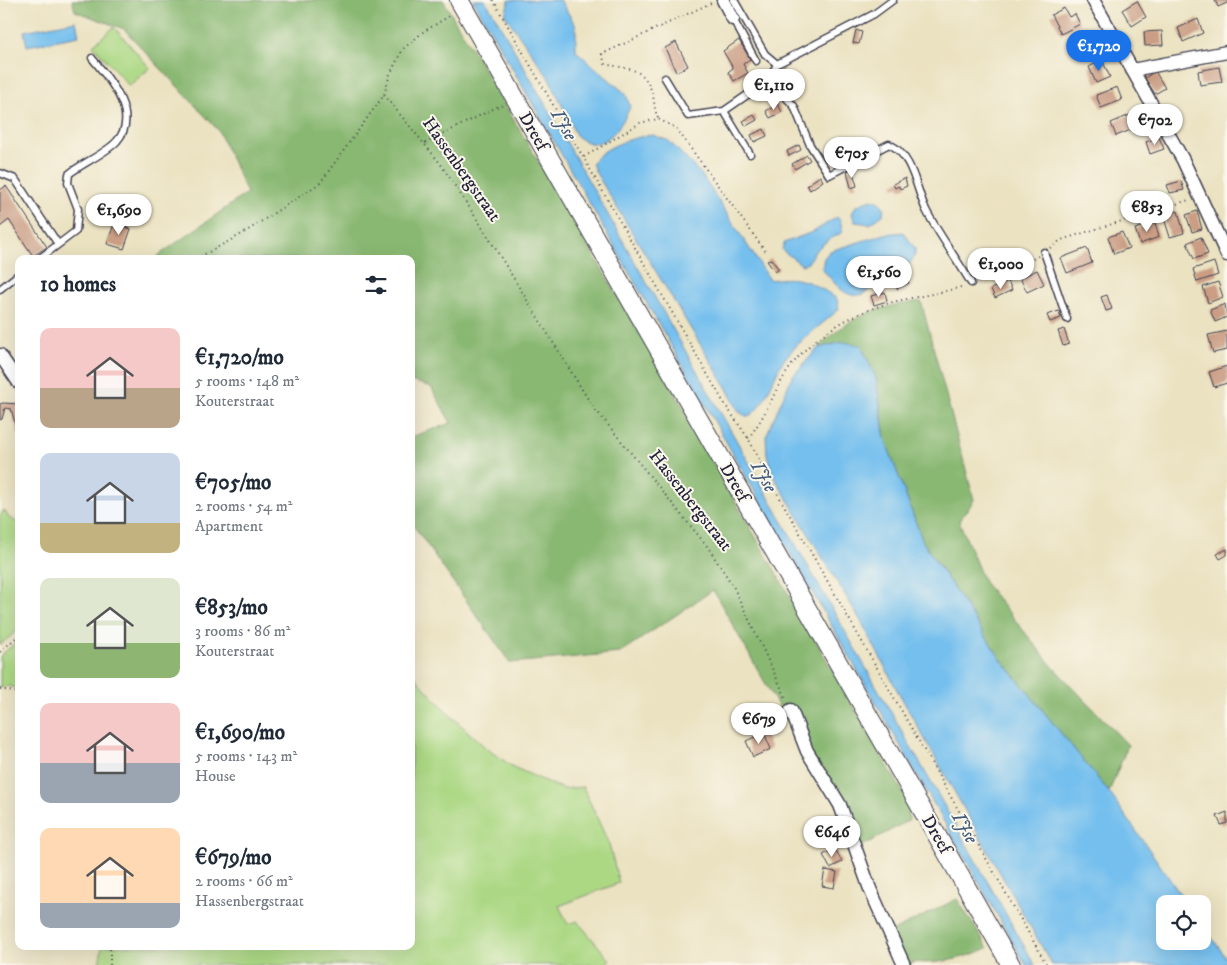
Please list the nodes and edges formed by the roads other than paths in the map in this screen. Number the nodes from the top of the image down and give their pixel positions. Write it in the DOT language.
graph roads {
  1 [pos="723,0"];
  2 [pos="734,0"];
  3 [pos="893,0"];
  4 [pos="1093,0"];
  5 [pos="462,4"];
  6 [pos="733,18"];
  7 [pos="1227,52"];
  8 [pos="92,58"];
  9 [pos="756,61"];
  10 [pos="777,64"];
  11 [pos="1132,70"];
  12 [pos="665,78"];
  13 [pos="769,80"];
  14 [pos="724,111"];
  15 [pos="750,154"];
  16 [pos="0,173"];
  17 [pos="58,244"];
  18 [pos="1044,252"];
  19 [pos="44,255"];
  20 [pos="1227,255"];
  21 [pos="15,277"];
  22 [pos="971,283"];
  23 [pos="0,289"];
  24 [pos="1067,319"];
  25 [pos="0,355"];
  26 [pos="15,377"];
  27 [pos="792,710"];
  28 [pos="904,965"];
  29 [pos="1011,965"];
  1 -- 6 [label="street"];
  2 -- 10 [label="lane"];
  3 -- 10 [label="lane"];
  4 -- 11 [label="street"];
  5 -- 29 [label="main road, Dreef"];
  6 -- 9 [label="lane"];
  7 -- 11 [label="street"];
  8 -- 17 [label="lane"];
  10 -- 13 [label="lane"];
  11 -- 20 [label="street"];
  12 -- 14 [label="lane"];
  13 -- 14 [label="lane"];
  13 -- 22 [label="lane"];
  14 -- 15 [label="lane"];
  16 -- 17 [label="lane"];
  17 -- 19 [label="lane"];
  18 -- 24 [label="lane"];
  21 -- 23 [label="lane"];
  25 -- 26 [label="street"];
  27 -- 28 [label="street"];
}
